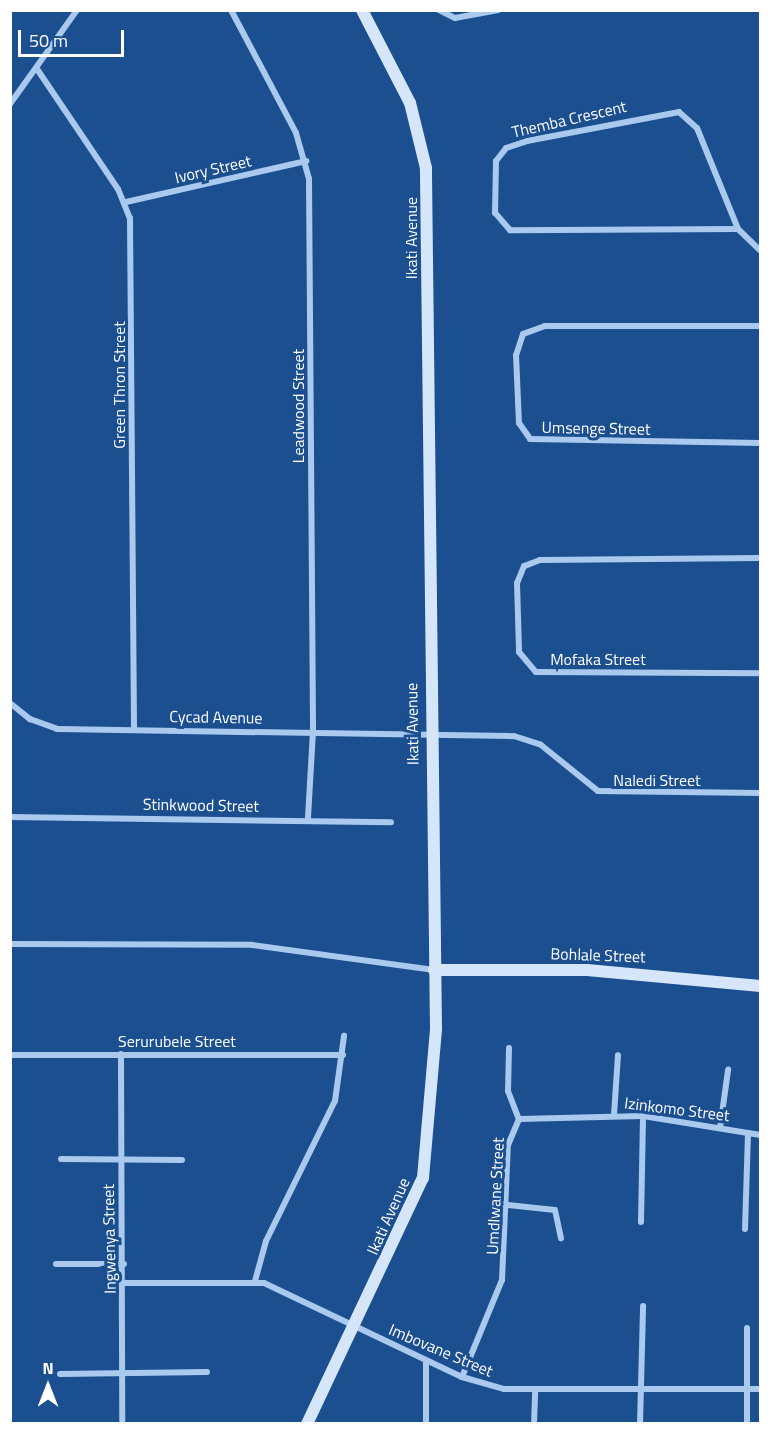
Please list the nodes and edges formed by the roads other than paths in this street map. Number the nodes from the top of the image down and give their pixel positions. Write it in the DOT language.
graph roads {
  1 [pos="77,10"];
  2 [pos="231,10"];
  3 [pos="362,10"];
  4 [pos="439,10"];
  5 [pos="498,10"];
  6 [pos="37,69"];
  7 [pos="10,104"];
  8 [pos="306,161"];
  9 [pos="126,202"];
  10 [pos="738,229"];
  11 [pos="760,250"];
  12 [pos="760,326"];
  13 [pos="760,443"];
  14 [pos="760,558"];
  15 [pos="760,673"];
  16 [pos="10,703"];
  17 [pos="134,729"];
  18 [pos="313,731"];
  19 [pos="428,734"];
  20 [pos="760,793"];
  21 [pos="10,817"];
  22 [pos="308,819"];
  23 [pos="391,822"];
  24 [pos="10,944"];
  25 [pos="434,970"];
  26 [pos="760,986"];
  27 [pos="344,1036"];
  28 [pos="509,1048"];
  29 [pos="121,1054"];
  30 [pos="10,1055"];
  31 [pos="343,1055"];
  32 [pos="618,1055"];
  33 [pos="728,1070"];
  34 [pos="614,1115"];
  35 [pos="643,1116"];
  36 [pos="519,1119"];
  37 [pos="720,1128"];
  38 [pos="748,1133"];
  39 [pos="760,1136"];
  40 [pos="61,1160"];
  41 [pos="182,1160"];
  42 [pos="122,1161"];
  43 [pos="508,1205"];
  44 [pos="641,1222"];
  45 [pos="746,1229"];
  46 [pos="561,1238"];
  47 [pos="56,1264"];
  48 [pos="124,1264"];
  49 [pos="255,1281"];
  50 [pos="124,1283"];
  51 [pos="643,1306"];
  52 [pos="355,1327"];
  53 [pos="747,1328"];
  54 [pos="426,1360"];
  55 [pos="207,1372"];
  56 [pos="60,1374"];
  57 [pos="122,1374"];
  58 [pos="462,1377"];
  59 [pos="640,1388"];
  60 [pos="747,1389"];
  61 [pos="760,1389"];
  62 [pos="535,1390"];
  63 [pos="122,1424"];
  64 [pos="307,1424"];
  65 [pos="426,1424"];
  66 [pos="534,1424"];
  67 [pos="640,1424"];
  68 [pos="747,1424"];
  1 -- 6 [label="street"];
  2 -- 8 [label="street, Leadwood Street"];
  3 -- 19 [label="street, Ikati Avenue"];
  4 -- 5 [label="street"];
  6 -- 7 [label="street"];
  6 -- 9 [label="street, Green Thron Street"];
  8 -- 9 [label="street, Ivory Street"];
  8 -- 18 [label="street, Leadwood Street"];
  9 -- 17 [label="street, Green Thron Street"];
  10 -- 10 [label="street, Themba Crescent"];
  10 -- 11 [label="street, Themba Crescent"];
  12 -- 13 [label="street, Umsenge Street"];
  14 -- 15 [label="street, Mofaka Street"];
  16 -- 17 [label="street, Cycad Avenue"];
  17 -- 18 [label="street, Cycad Avenue"];
  18 -- 19 [label="street, Cycad Avenue"];
  18 -- 22 [label="street, Leadwood Street"];
  19 -- 20 [label="street, Naledi Street"];
  19 -- 25 [label="street, Ikati Avenue"];
  21 -- 22 [label="street, Stinkwood Street"];
  22 -- 23 [label="street, Stinkwood Street"];
  24 -- 25 [label="street"];
  25 -- 26 [label="street, Bohlale Street"];
  25 -- 52 [label="street, Ikati Avenue"];
  27 -- 31 [label="street"];
  28 -- 36 [label="street, Umdlwane Street"];
  29 -- 30 [label="street, Serurubele Street"];
  29 -- 31 [label="street, Serurubele Street"];
  29 -- 42 [label="street, Ingwenya Street"];
  31 -- 49 [label="street"];
  32 -- 34 [label="street"];
  33 -- 37 [label="street"];
  34 -- 35 [label="street, Izinkomo Street"];
  34 -- 36 [label="street, Izinkomo Street"];
  35 -- 37 [label="street, Izinkomo Street"];
  35 -- 44 [label="street"];
  36 -- 43 [label="street, Umdlwane Street"];
  37 -- 38 [label="street, Izinkomo Street"];
  38 -- 39 [label="street, Izinkomo Street"];
  38 -- 45 [label="street"];
  40 -- 42 [label="street"];
  41 -- 42 [label="street"];
  42 -- 48 [label="street, Ingwenya Street"];
  43 -- 46 [label="street"];
  43 -- 58 [label="street, Umdlwane Street"];
  47 -- 48 [label="street"];
  48 -- 50 [label="street, Ingwenya Street"];
  49 -- 50 [label="street, Imbovane Street"];
  49 -- 52 [label="street, Imbovane Street"];
  50 -- 57 [label="street, Ingwenya Street"];
  51 -- 59 [label="street"];
  52 -- 54 [label="street, Imbovane Street"];
  52 -- 64 [label="street, Ikati Avenue"];
  53 -- 60 [label="street"];
  54 -- 58 [label="street, Imbovane Street"];
  54 -- 65 [label="street"];
  55 -- 57 [label="street"];
  56 -- 57 [label="street"];
  57 -- 63 [label="street, Ingwenya Street"];
  58 -- 62 [label="street, Imbovane Street"];
  59 -- 60 [label="street, Imbovane Street"];
  59 -- 62 [label="street, Imbovane Street"];
  59 -- 67 [label="street"];
  60 -- 61 [label="street, Imbovane Street"];
  60 -- 68 [label="street"];
  62 -- 66 [label="street"];
}
